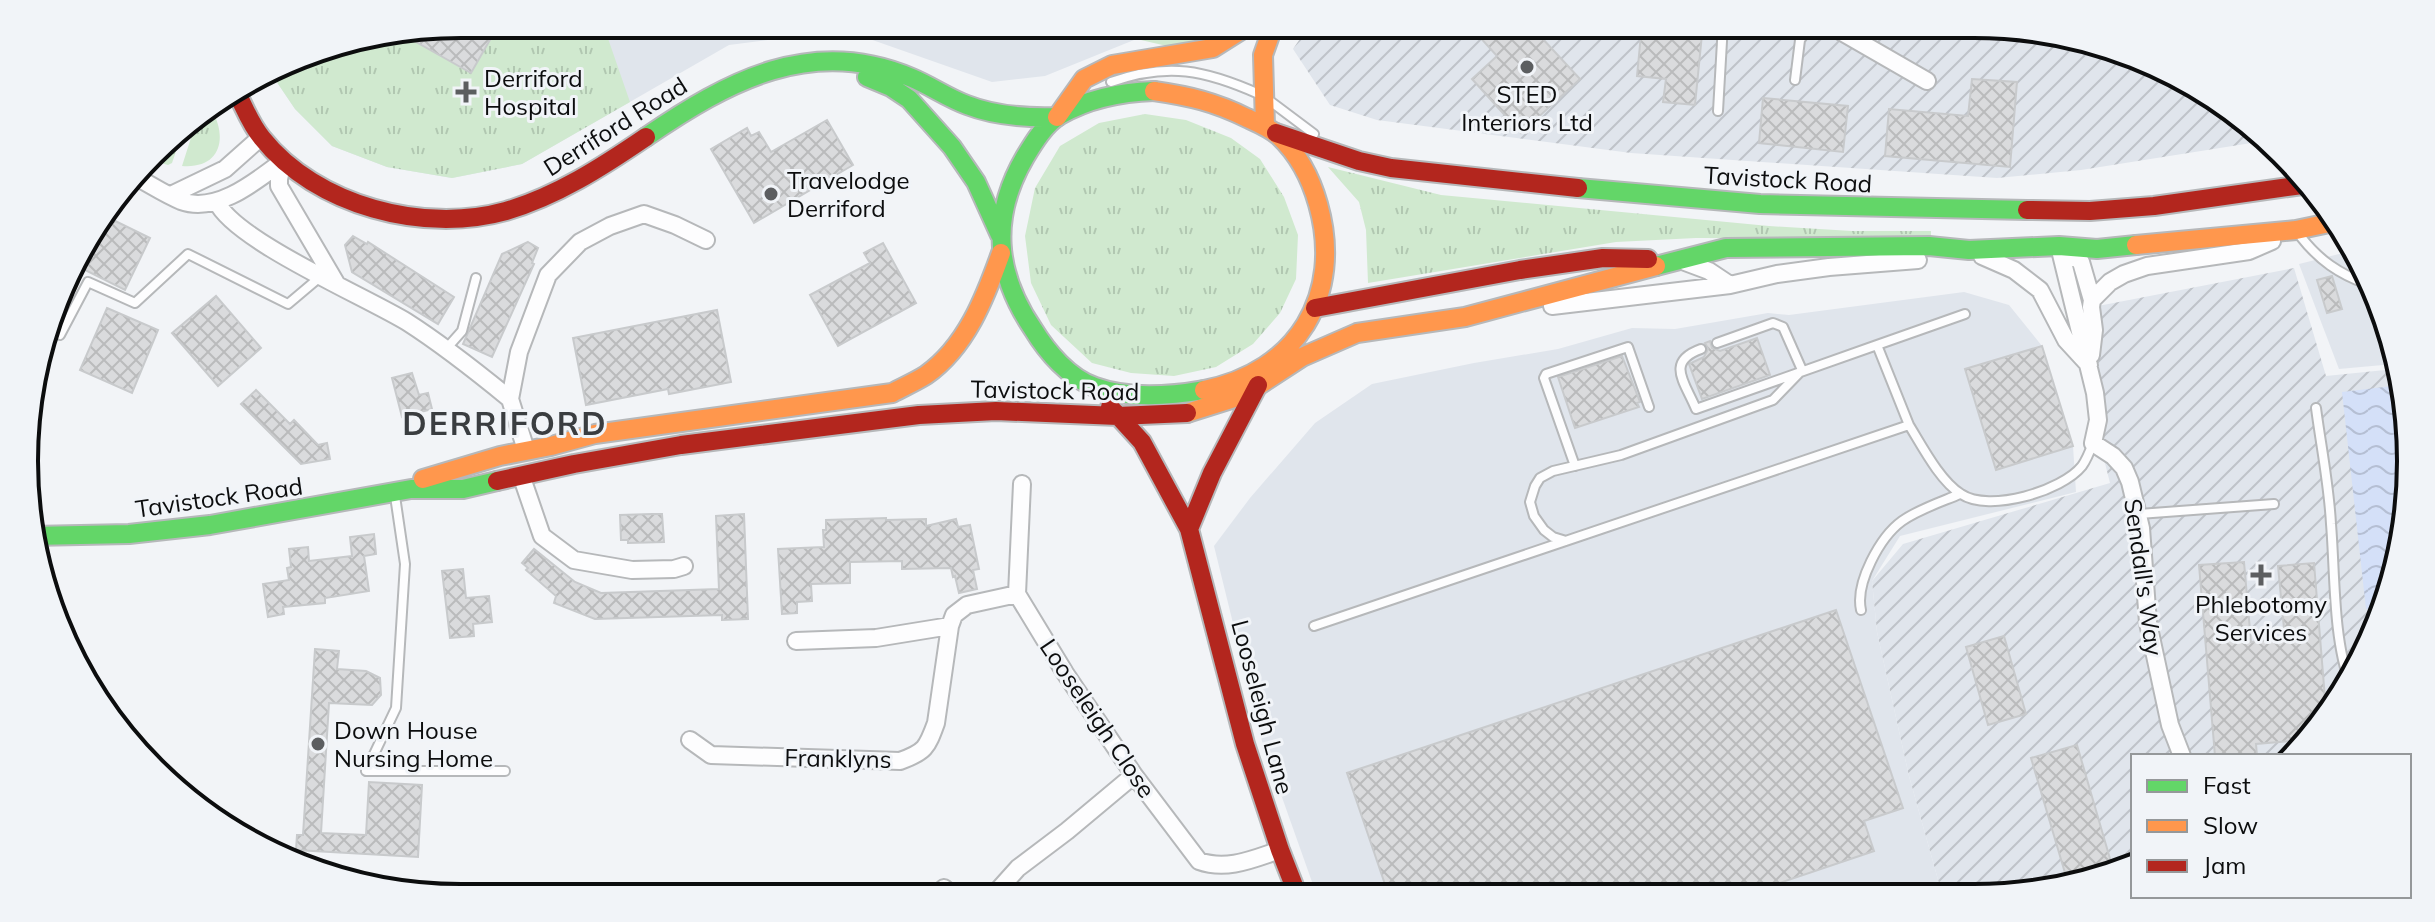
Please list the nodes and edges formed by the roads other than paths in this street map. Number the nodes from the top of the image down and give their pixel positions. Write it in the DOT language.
graph roads {
  1 [pos="1229,38"];
  2 [pos="1269,38"];
  3 [pos="1722,38"];
  4 [pos="1801,38"];
  5 [pos="1856,38"];
  6 [pos="776,70"];
  7 [pos="1795,80"];
  8 [pos="1927,81"];
  9 [pos="1105,84"];
  10 [pos="1090,90"];
  11 [pos="1263,96"];
  12 [pos="241,100"];
  13 [pos="1718,111"];
  14 [pos="1057,117"];
  15 [pos="1270,130"];
  16 [pos="261,137"];
  17 [pos="1335,152"];
  18 [pos="283,161"];
  19 [pos="144,181"];
  20 [pos="2295,186"];
  21 [pos="171,195"];
  22 [pos="217,202"];
  23 [pos="1900,208"];
  24 [pos="2065,211"];
  25 [pos="2325,224"];
  26 [pos="2296,230"];
  27 [pos="706,240"];
  28 [pos="1000,244"];
  29 [pos="2059,246"];
  30 [pos="1969,250"];
  31 [pos="1676,259"];
  32 [pos="476,278"];
  33 [pos="2355,279"];
  34 [pos="328,280"];
  35 [pos="1730,285"];
  36 [pos="2092,300"];
  37 [pos="1315,308"];
  38 [pos="1965,314"];
  39 [pos="1465,317"];
  40 [pos="60,335"];
  41 [pos="1717,343"];
  42 [pos="1877,345"];
  43 [pos="445,349"];
  44 [pos="1701,349"];
  45 [pos="2089,365"];
  46 [pos="1266,368"];
  47 [pos="1802,370"];
  48 [pos="1093,386"];
  49 [pos="1257,386"];
  50 [pos="510,399"];
  51 [pos="1649,407"];
  52 [pos="2316,408"];
  53 [pos="1118,416"];
  54 [pos="1909,425"];
  55 [pos="2093,443"];
  56 [pos="526,450"];
  57 [pos="1576,466"];
  58 [pos="521,475"];
  59 [pos="1022,484"];
  60 [pos="403,490"];
  61 [pos="1960,494"];
  62 [pos="2274,504"];
  63 [pos="2138,514"];
  64 [pos="1189,529"];
  65 [pos="45,536"];
  66 [pos="1566,541"];
  67 [pos="684,566"];
  68 [pos="1017,594"];
  69 [pos="1861,610"];
  70 [pos="950,626"];
  71 [pos="1314,626"];
  72 [pos="796,641"];
  73 [pos="2343,666"];
  74 [pos="690,740"];
  75 [pos="2181,754"];
  76 [pos="505,771"];
  77 [pos="1134,775"];
  78 [pos="1280,850"];
  79 [pos="1004,884"];
  80 [pos="1293,884"];
  1 -- 14 [label="main road, Tavistock Road"];
  2 -- 11 [label="main road"];
  3 -- 13 [label="lane"];
  4 -- 7 [label="lane"];
  5 -- 8 [label="street"];
  6 -- 14 [label="main road, Derriford Road"];
  6 -- 18 [label="main road, Derriford Road"];
  6 -- 28 [label="main road, Derriford Road"];
  9 -- 11 [label="lane"];
  10 -- 14 [label="lane"];
  11 -- 15 [label="main road"];
  11 -- 17 [label="lane"];
  12 -- 16 [label="main road, Derriford Road"];
  14 -- 15 [label="main road, Tavistock Road"];
  14 -- 28 [label="main road, Tavistock Road"];
  15 -- 17 [label="main road, Tavistock Road"];
  15 -- 37 [label="main road"];
  16 -- 18 [label="main road, Derriford Road"];
  16 -- 21 [label="street"];
  17 -- 23 [label="main road, Tavistock Road"];
  18 -- 22 [label="street"];
  18 -- 34 [label="street"];
  19 -- 21 [label="street"];
  20 -- 24 [label="main road, Tavistock Road"];
  21 -- 22 [label="street"];
  22 -- 34 [label="street"];
  23 -- 24 [label="main road, Tavistock Road"];
  23 -- 29 [label="main road"];
  24 -- 29 [label="main road"];
  25 -- 26 [label="main road, Tavistock Road"];
  26 -- 29 [label="main road, Tavistock Road"];
  26 -- 33 [label="lane"];
  26 -- 36 [label="street"];
  27 -- 50 [label="street"];
  28 -- 48 [label="main road, Derriford Road"];
  28 -- 56 [label="main road, Tavistock Road"];
  29 -- 30 [label="main road, Tavistock Road"];
  29 -- 36 [label="street"];
  29 -- 45 [label="street"];
  30 -- 31 [label="main road, Tavistock Road"];
  30 -- 35 [label="street, Tavistock Road"];
  30 -- 45 [label="street"];
  31 -- 35 [label="street, Tavistock Road"];
  31 -- 37 [label="main road, Tavistock Road"];
  31 -- 39 [label="main road, Tavistock Road"];
  32 -- 43 [label="lane"];
  34 -- 40 [label="lane"];
  34 -- 43 [label="street"];
  35 -- 39 [label="street"];
  36 -- 45 [label="street"];
  37 -- 46 [label="main road"];
  38 -- 42 [label="lane"];
  39 -- 49 [label="main road, Tavistock Road"];
  41 -- 47 [label="lane"];
  42 -- 47 [label="lane"];
  42 -- 54 [label="lane"];
  43 -- 50 [label="street"];
  44 -- 47 [label="lane"];
  45 -- 55 [label="street"];
  46 -- 48 [label="main road"];
  46 -- 49 [label="main road"];
  47 -- 57 [label="lane"];
  48 -- 53 [label="main road, Looseleigh Lane"];
  49 -- 53 [label="main road, Tavistock Road"];
  49 -- 64 [label="main road"];
  50 -- 56 [label="street"];
  51 -- 57 [label="lane"];
  52 -- 73 [label="lane"];
  53 -- 58 [label="main road, Tavistock Road"];
  53 -- 64 [label="main road, Looseleigh Lane"];
  54 -- 61 [label="lane"];
  54 -- 66 [label="lane"];
  55 -- 61 [label="lane"];
  55 -- 63 [label="street, Sendall's Way"];
  56 -- 60 [label="main road, Tavistock Road"];
  57 -- 66 [label="lane"];
  58 -- 60 [label="main road, Tavistock Road"];
  58 -- 67 [label="street"];
  59 -- 68 [label="street"];
  60 -- 65 [label="main road, Tavistock Road"];
  60 -- 76 [label="lane"];
  61 -- 69 [label="lane"];
  62 -- 63 [label="lane"];
  63 -- 75 [label="street, Sendall's Way"];
  64 -- 78 [label="main road, Looseleigh Lane"];
  66 -- 71 [label="lane"];
  68 -- 70 [label="street"];
  68 -- 77 [label="street, Looseleigh Close"];
  70 -- 72 [label="street"];
  70 -- 74 [label="street, Franklyns"];
  77 -- 78 [label="street, Looseleigh Close"];
  77 -- 79 [label="street"];
  78 -- 80 [label="main road, Looseleigh Lane"];
}
